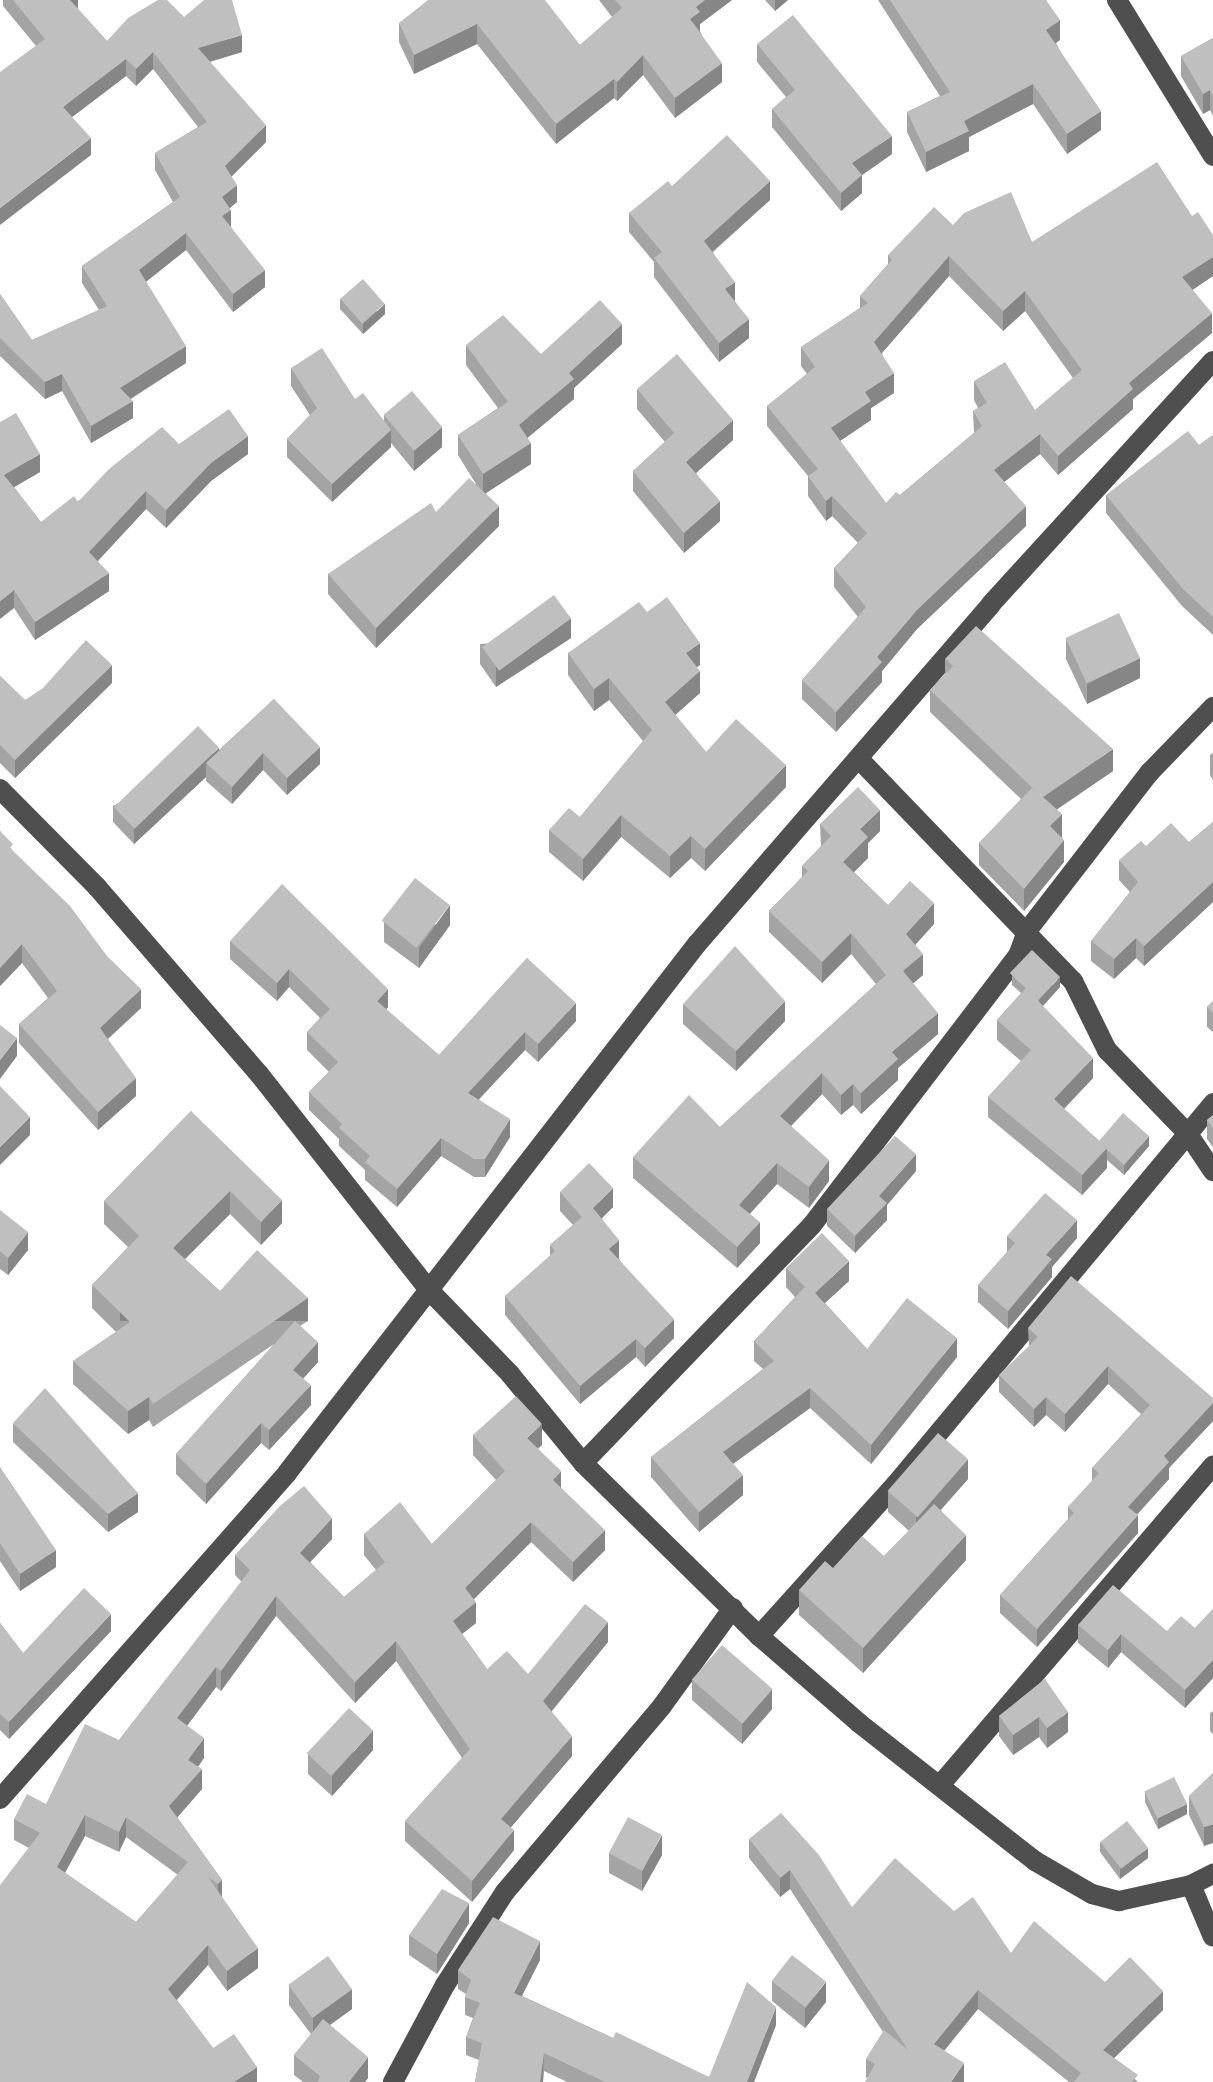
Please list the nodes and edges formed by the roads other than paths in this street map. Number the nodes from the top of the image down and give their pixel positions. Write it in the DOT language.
graph roads {
  1 [pos="1117,0"];
  2 [pos="1213,156"];
  3 [pos="1213,361"];
  4 [pos="1213,707"];
  5 [pos="861,761"];
  6 [pos="0,789"];
  7 [pos="1027,931"];
  8 [pos="1213,1103"];
  9 [pos="1188,1134"];
  10 [pos="1213,1171"];
  11 [pos="429,1290"];
  12 [pos="583,1463"];
  13 [pos="1213,1465"];
  14 [pos="733,1608"];
  15 [pos="759,1636"];
  16 [pos="941,1784"];
  17 [pos="0,1799"];
  18 [pos="1213,1874"];
  19 [pos="1191,1885"];
  20 [pos="1213,1937"];
  21 [pos="393,2082"];
  1 -- 2 [label="street"];
  3 -- 5 [label="street"];
  4 -- 7 [label="street"];
  5 -- 7 [label="street"];
  5 -- 11 [label="street"];
  6 -- 11 [label="street"];
  7 -- 9 [label="street"];
  7 -- 12 [label="street"];
  8 -- 9 [label="street"];
  9 -- 10 [label="street"];
  9 -- 15 [label="street"];
  11 -- 12 [label="street"];
  11 -- 17 [label="street"];
  12 -- 14 [label="street"];
  13 -- 16 [label="street"];
  14 -- 15 [label="street"];
  14 -- 21 [label="street"];
  15 -- 16 [label="street"];
  16 -- 19 [label="street"];
  18 -- 19 [label="street"];
  19 -- 20 [label="street"];
}
